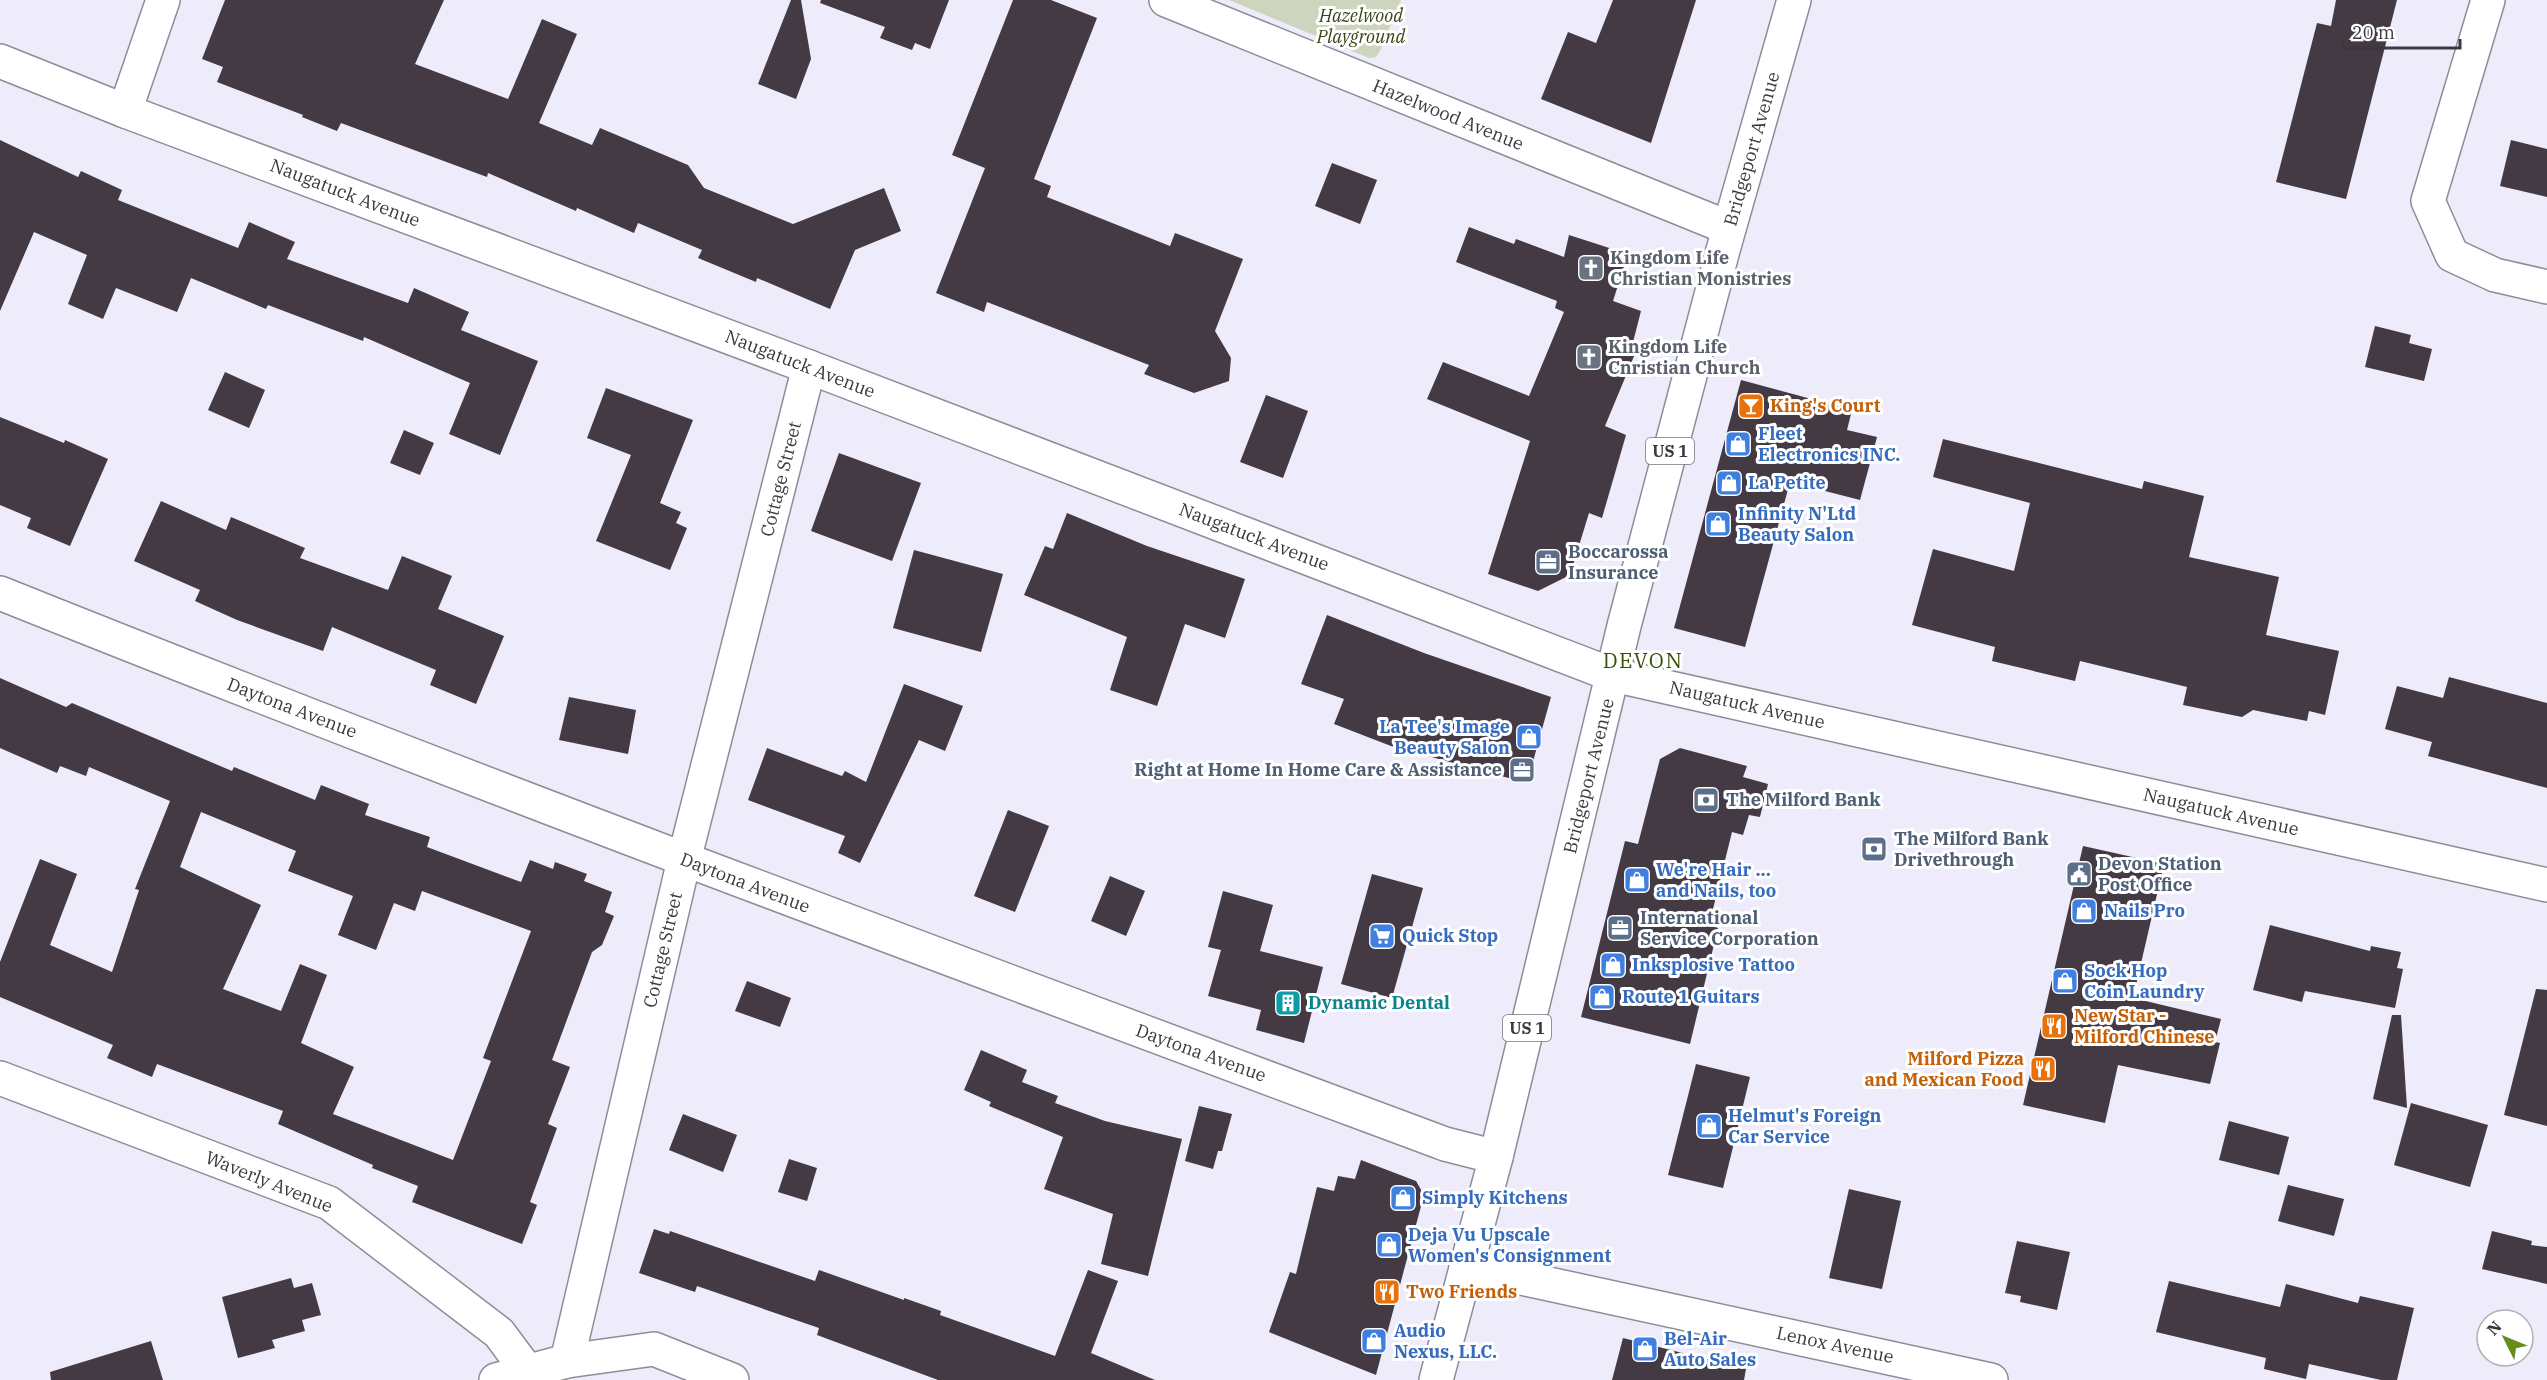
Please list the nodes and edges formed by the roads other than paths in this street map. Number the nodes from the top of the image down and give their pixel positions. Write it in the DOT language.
graph roads {
  1 [pos="163,0"];
  2 [pos="1166,0"];
  3 [pos="1794,0"];
  4 [pos="2488,0"];
  5 [pos="0,61"];
  6 [pos="124,111"];
  7 [pos="1730,228"];
  8 [pos="2547,287"];
  9 [pos="809,367"];
  10 [pos="0,593"];
  11 [pos="1613,675"];
  12 [pos="684,860"];
  13 [pos="2547,885"];
  14 [pos="0,1078"];
  15 [pos="1496,1158"];
  16 [pos="1467,1266"];
  17 [pos="567,1361"];
  18 [pos="528,1372"];
  19 [pos="496,1380"];
  20 [pos="732,1380"];
  21 [pos="1436,1380"];
  22 [pos="1991,1380"];
  1 -- 6 [label="street"];
  2 -- 7 [label="street, Hazelwood Avenue"];
  3 -- 7 [label="street, Bridgeport Avenue / US 1"];
  4 -- 8 [label="street"];
  5 -- 6 [label="street, Naugatuck Avenue"];
  6 -- 9 [label="street, Naugatuck Avenue"];
  7 -- 11 [label="street, Bridgeport Avenue / US 1"];
  9 -- 11 [label="street, Naugatuck Avenue"];
  9 -- 12 [label="street, Cottage Street"];
  10 -- 12 [label="street, Daytona Avenue"];
  11 -- 13 [label="street, Naugatuck Avenue"];
  11 -- 15 [label="street, Bridgeport Avenue / US 1"];
  12 -- 15 [label="street, Daytona Avenue"];
  12 -- 17 [label="street, Cottage Street"];
  14 -- 18 [label="street, Waverly Avenue"];
  15 -- 16 [label="street, Bridgeport Avenue / US 1"];
  16 -- 21 [label="street, Bridgeport Avenue / US 1"];
  16 -- 22 [label="street, Lenox Avenue"];
  17 -- 18 [label="street"];
  17 -- 20 [label="street"];
  18 -- 19 [label="street"];
}
